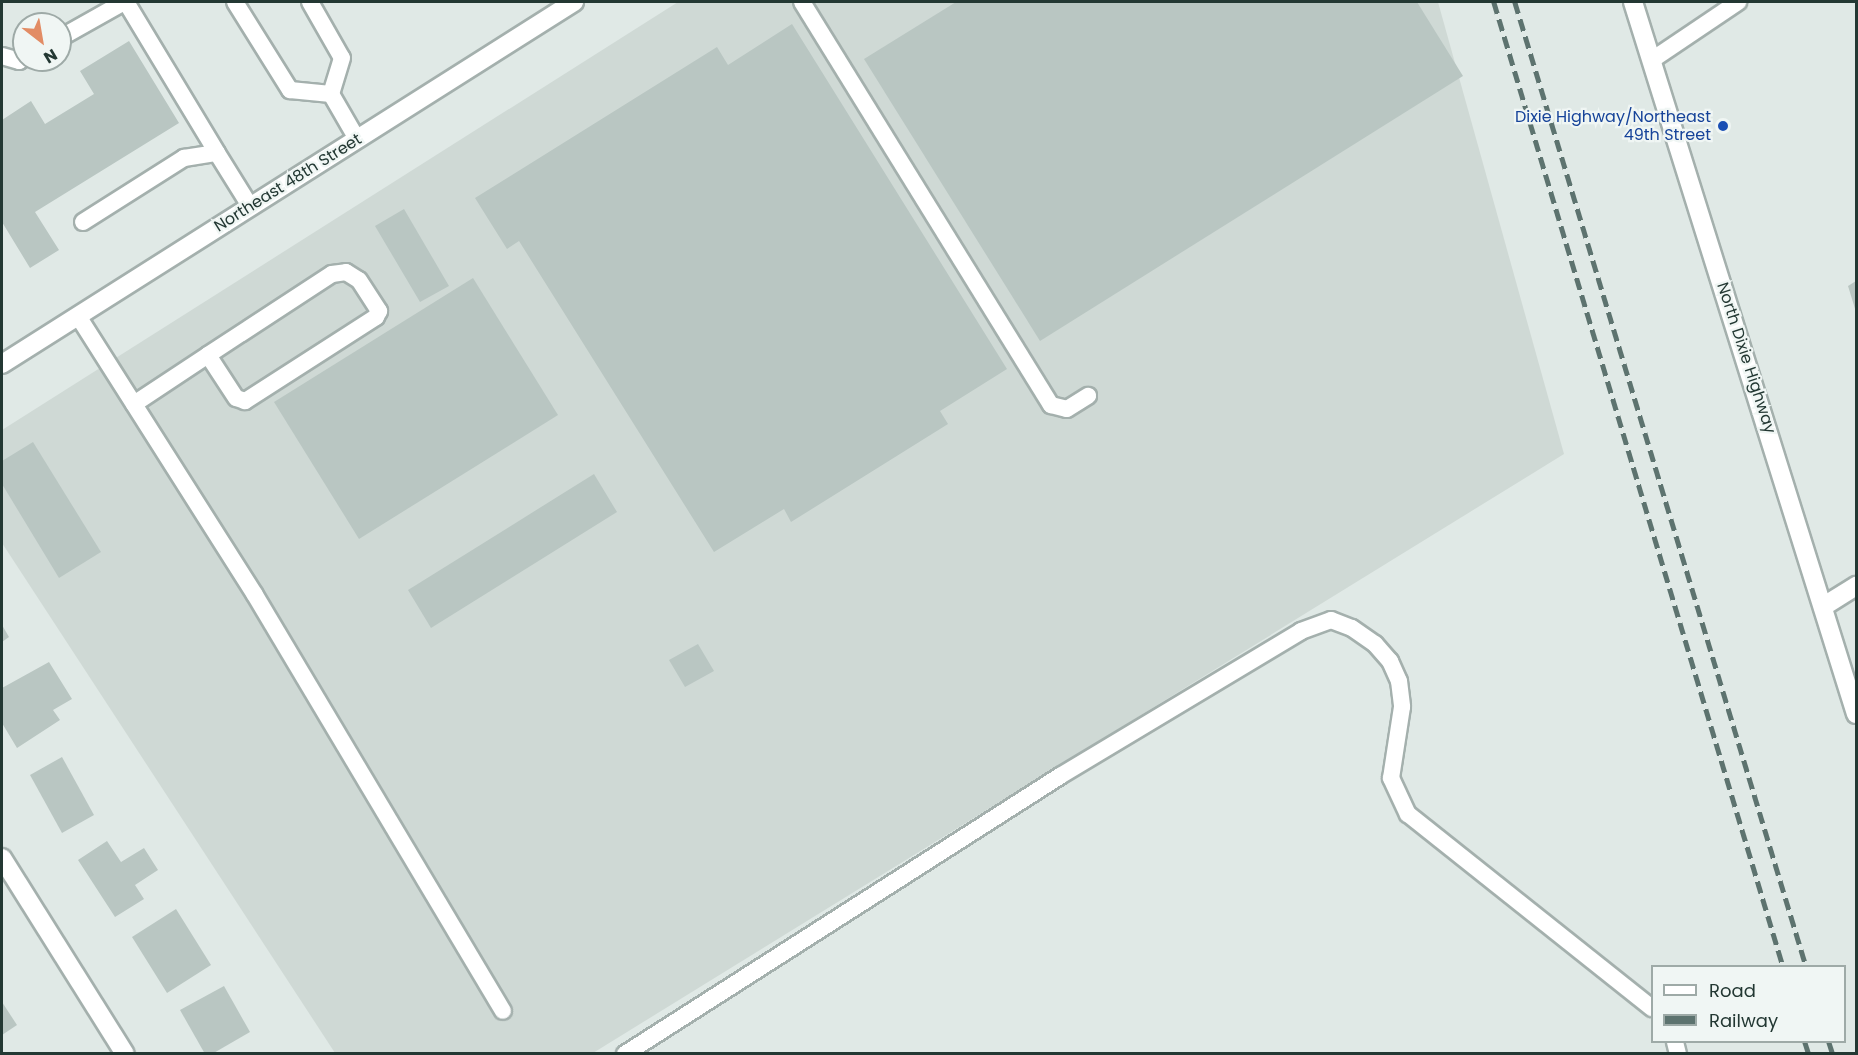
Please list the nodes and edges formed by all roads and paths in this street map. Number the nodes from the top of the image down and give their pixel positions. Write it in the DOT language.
graph roads {
  1 [pos="125,2"];
  2 [pos="235,2"];
  3 [pos="309,2"];
  4 [pos="574,2"];
  5 [pos="1633,2"];
  6 [pos="1738,2"];
  7 [pos="809,4"];
  8 [pos="72,31"];
  9 [pos="1652,60"];
  10 [pos="331,94"];
  11 [pos="357,139"];
  12 [pos="217,153"];
  13 [pos="250,206"];
  14 [pos="82,222"];
  15 [pos="78,316"];
  16 [pos="208,355"];
  17 [pos="2,364"];
  18 [pos="1088,396"];
  19 [pos="134,404"];
  20 [pos="1857,586"];
  21 [pos="1824,606"];
  22 [pos="1857,714"];
  23 [pos="2,858"];
  24 [pos="1651,1006"];
  25 [pos="503,1011"];
  26 [pos="125,1053"];
  27 [pos="625,1053"];
  1 -- 8 [label="lane"];
  1 -- 12 [label="lane"];
  2 -- 10 [label="lane"];
  3 -- 10 [label="lane"];
  4 -- 11 [label="street, Northeast 48th Street"];
  5 -- 9 [label="street, North Dixie Highway"];
  6 -- 9 [label="lane"];
  7 -- 18 [label="lane"];
  9 -- 21 [label="street, North Dixie Highway"];
  10 -- 11 [label="lane"];
  11 -- 13 [label="street, Northeast 48th Street"];
  12 -- 13 [label="lane"];
  12 -- 14 [label="lane"];
  13 -- 15 [label="street, Northeast 48th Street"];
  15 -- 17 [label="street, Northeast 48th Street"];
  15 -- 19 [label="lane"];
  16 -- 16 [label="lane"];
  16 -- 19 [label="lane"];
  19 -- 25 [label="lane"];
  20 -- 21 [label="street"];
  21 -- 22 [label="street, North Dixie Highway"];
  23 -- 26 [label="street"];
  24 -- 27 [label="lane"];
}
